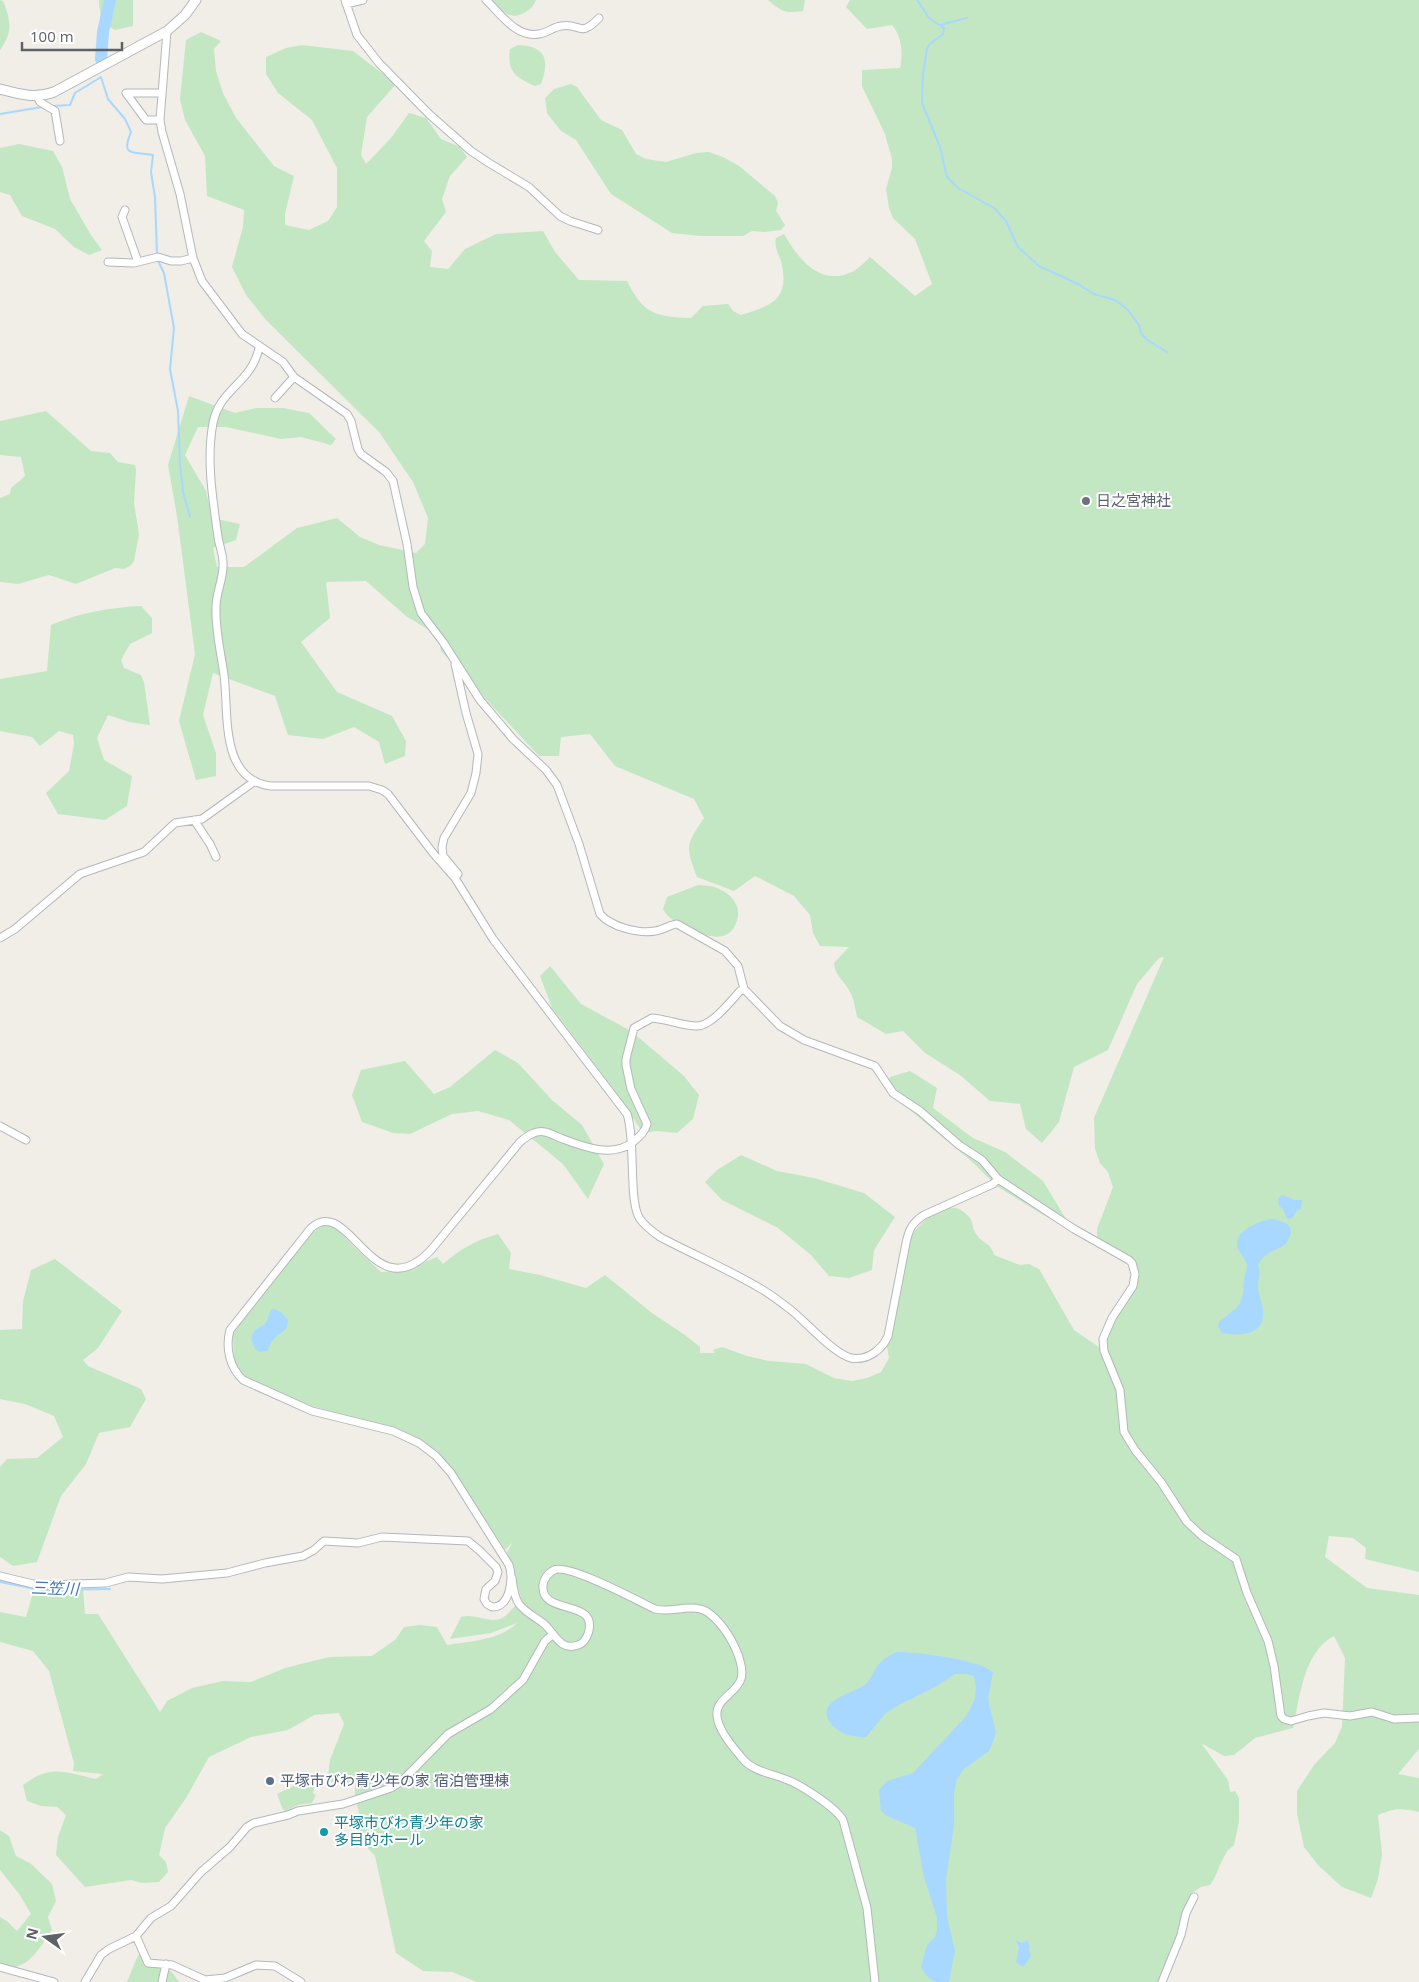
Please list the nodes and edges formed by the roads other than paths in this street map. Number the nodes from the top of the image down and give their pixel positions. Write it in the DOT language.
graph roads {
  1 [pos="196,0"];
  2 [pos="363,0"];
  3 [pos="486,0"];
  4 [pos="345,2"];
  5 [pos="599,18"];
  6 [pos="167,31"];
  7 [pos="0,89"];
  8 [pos="162,93"];
  9 [pos="37,96"];
  10 [pos="160,120"];
  11 [pos="60,141"];
  12 [pos="125,210"];
  13 [pos="598,230"];
  14 [pos="193,258"];
  15 [pos="108,262"];
  16 [pos="138,262"];
  17 [pos="260,348"];
  18 [pos="294,377"];
  19 [pos="275,398"];
  20 [pos="454,659"];
  21 [pos="255,781"];
  22 [pos="194,820"];
  23 [pos="216,857"];
  24 [pos="455,878"];
  25 [pos="0,938"];
  26 [pos="744,989"];
  27 [pos="0,1126"];
  28 [pos="26,1140"];
  29 [pos="632,1142"];
  30 [pos="998,1180"];
  31 [pos="512,1573"];
  32 [pos="0,1576"];
  33 [pos="552,1636"];
  34 [pos="1419,1718"];
  35 [pos="1194,1897"];
  36 [pos="136,1936"];
  37 [pos="166,1964"];
  38 [pos="0,1967"];
  39 [pos="54,1982"];
  40 [pos="85,1982"];
  41 [pos="162,1982"];
  42 [pos="300,1982"];
  43 [pos="875,1982"];
  44 [pos="1162,1982"];
  1 -- 6 [label="street"];
  2 -- 4 [label="street"];
  3 -- 5 [label="street"];
  4 -- 13 [label="street"];
  6 -- 8 [label="street"];
  6 -- 9 [label="street"];
  7 -- 9 [label="street"];
  8 -- 10 [label="street"];
  8 -- 10 [label="street"];
  9 -- 11 [label="street"];
  10 -- 14 [label="street"];
  12 -- 16 [label="street"];
  14 -- 16 [label="street"];
  14 -- 17 [label="street"];
  15 -- 16 [label="street"];
  17 -- 18 [label="street"];
  17 -- 21 [label="street"];
  18 -- 19 [label="street"];
  18 -- 20 [label="street"];
  20 -- 24 [label="street"];
  20 -- 26 [label="street"];
  21 -- 22 [label="street"];
  21 -- 24 [label="street"];
  22 -- 23 [label="street"];
  22 -- 25 [label="street"];
  24 -- 29 [label="street"];
  26 -- 29 [label="street"];
  26 -- 30 [label="street"];
  27 -- 28 [label="street"];
  29 -- 30 [label="street"];
  29 -- 31 [label="street"];
  30 -- 34 [label="street"];
  31 -- 32 [label="street"];
  31 -- 33 [label="street"];
  33 -- 36 [label="street"];
  33 -- 43 [label="street"];
  35 -- 44 [label="street"];
  36 -- 37 [label="street"];
  36 -- 40 [label="street"];
  37 -- 41 [label="street"];
  37 -- 42 [label="street"];
  38 -- 39 [label="street"];
}
